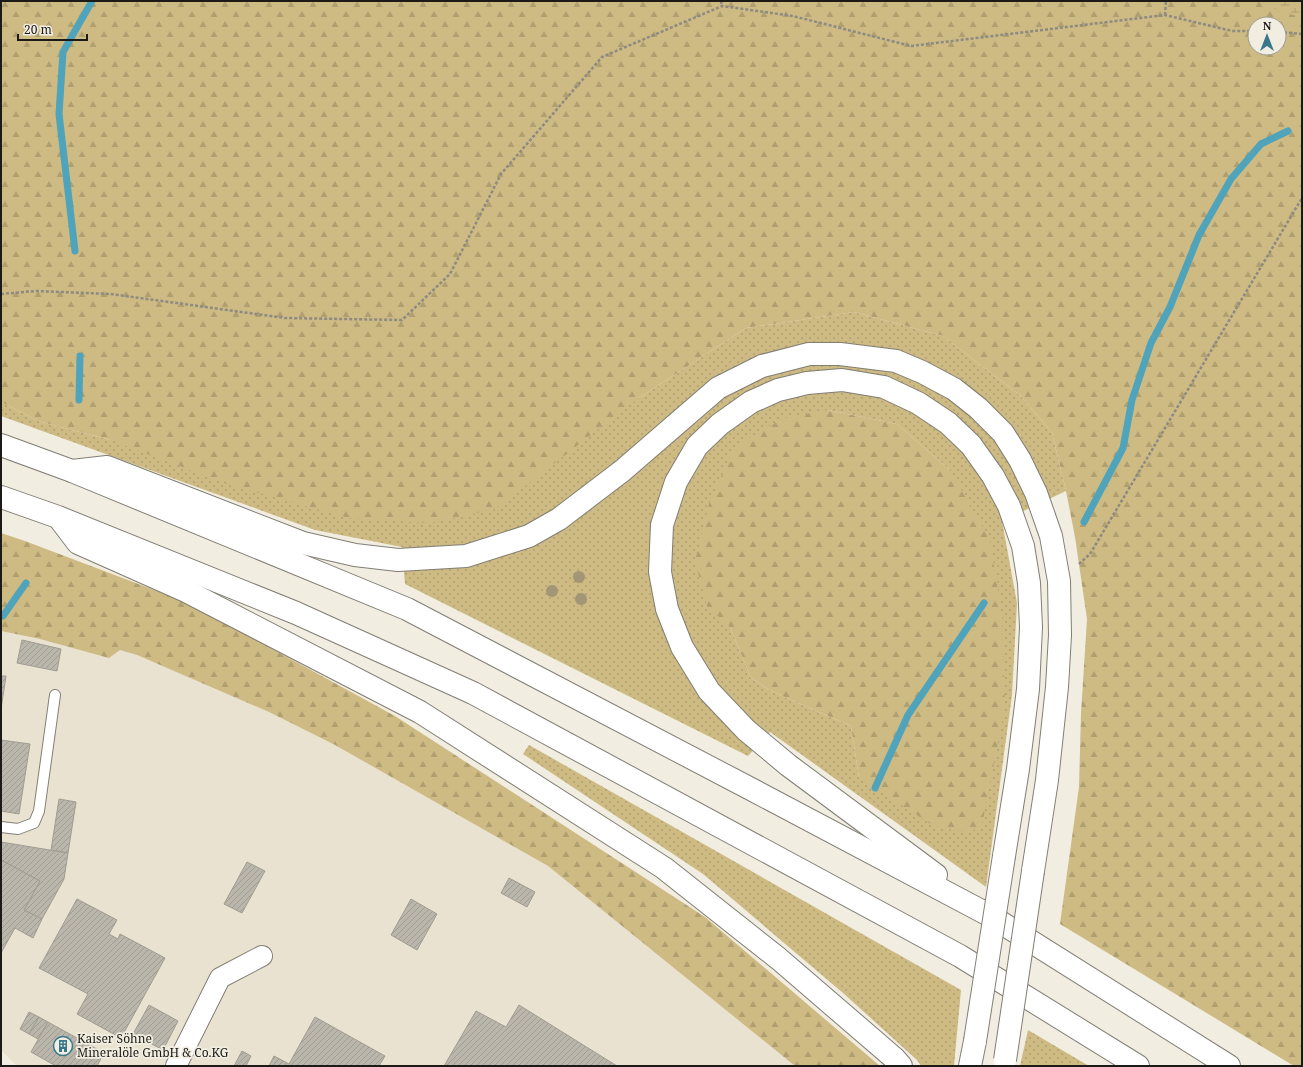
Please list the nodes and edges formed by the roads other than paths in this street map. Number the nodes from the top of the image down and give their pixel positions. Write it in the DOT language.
graph roads {
  1 [pos="1,445"];
  2 [pos="72,471"];
  3 [pos="1,497"];
  4 [pos="58,517"];
  5 [pos="55,695"];
  6 [pos="1,827"];
  7 [pos="989,915"];
  8 [pos="262,956"];
  9 [pos="1005,1063"];
  10 [pos="176,1066"];
  11 [pos="901,1066"];
  12 [pos="970,1066"];
  13 [pos="1138,1066"];
  14 [pos="1229,1066"];
  1 -- 2 [label="highway"];
  2 -- 7 [label="highway"];
  2 -- 9 [label="highway, bridge"];
  3 -- 4 [label="highway"];
  4 -- 11 [label="highway"];
  4 -- 13 [label="highway"];
  5 -- 6 [label="lane"];
  7 -- 12 [label="highway, bridge"];
  7 -- 14 [label="highway"];
  8 -- 10 [label="street"];
}
